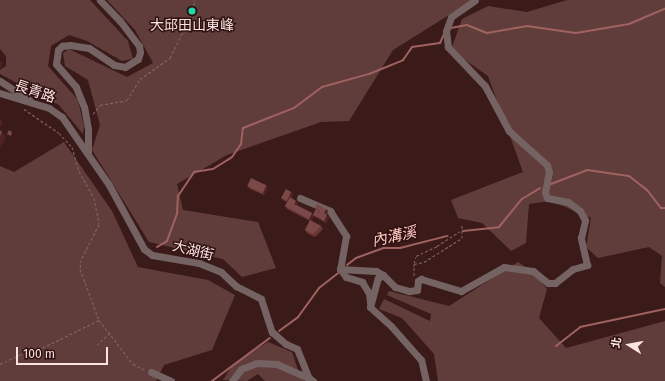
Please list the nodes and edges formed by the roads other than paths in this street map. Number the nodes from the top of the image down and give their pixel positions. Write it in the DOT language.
graph roads {
  1 [pos="100,0"];
  2 [pos="475,0"];
  3 [pos="0,81"];
  4 [pos="0,93"];
  5 [pos="32,102"];
  6 [pos="88,155"];
  7 [pos="300,198"];
  8 [pos="340,268"];
  9 [pos="383,275"];
  10 [pos="370,308"];
  11 [pos="152,372"];
  12 [pos="311,380"];
  13 [pos="171,381"];
  14 [pos="232,381"];
  15 [pos="426,381"];
  1 -- 6 [label="street"];
  2 -- 9 [label="street"];
  3 -- 5 [label="street"];
  4 -- 5 [label="street, 長青路"];
  5 -- 6 [label="street, 長青路"];
  6 -- 12 [label="street, 大湖街"];
  7 -- 8 [label="street"];
  8 -- 9 [label="street"];
  8 -- 10 [label="street"];
  9 -- 10 [label="street"];
  10 -- 15 [label="street"];
  11 -- 13 [label="street"];
  12 -- 14 [label="street"];
}
